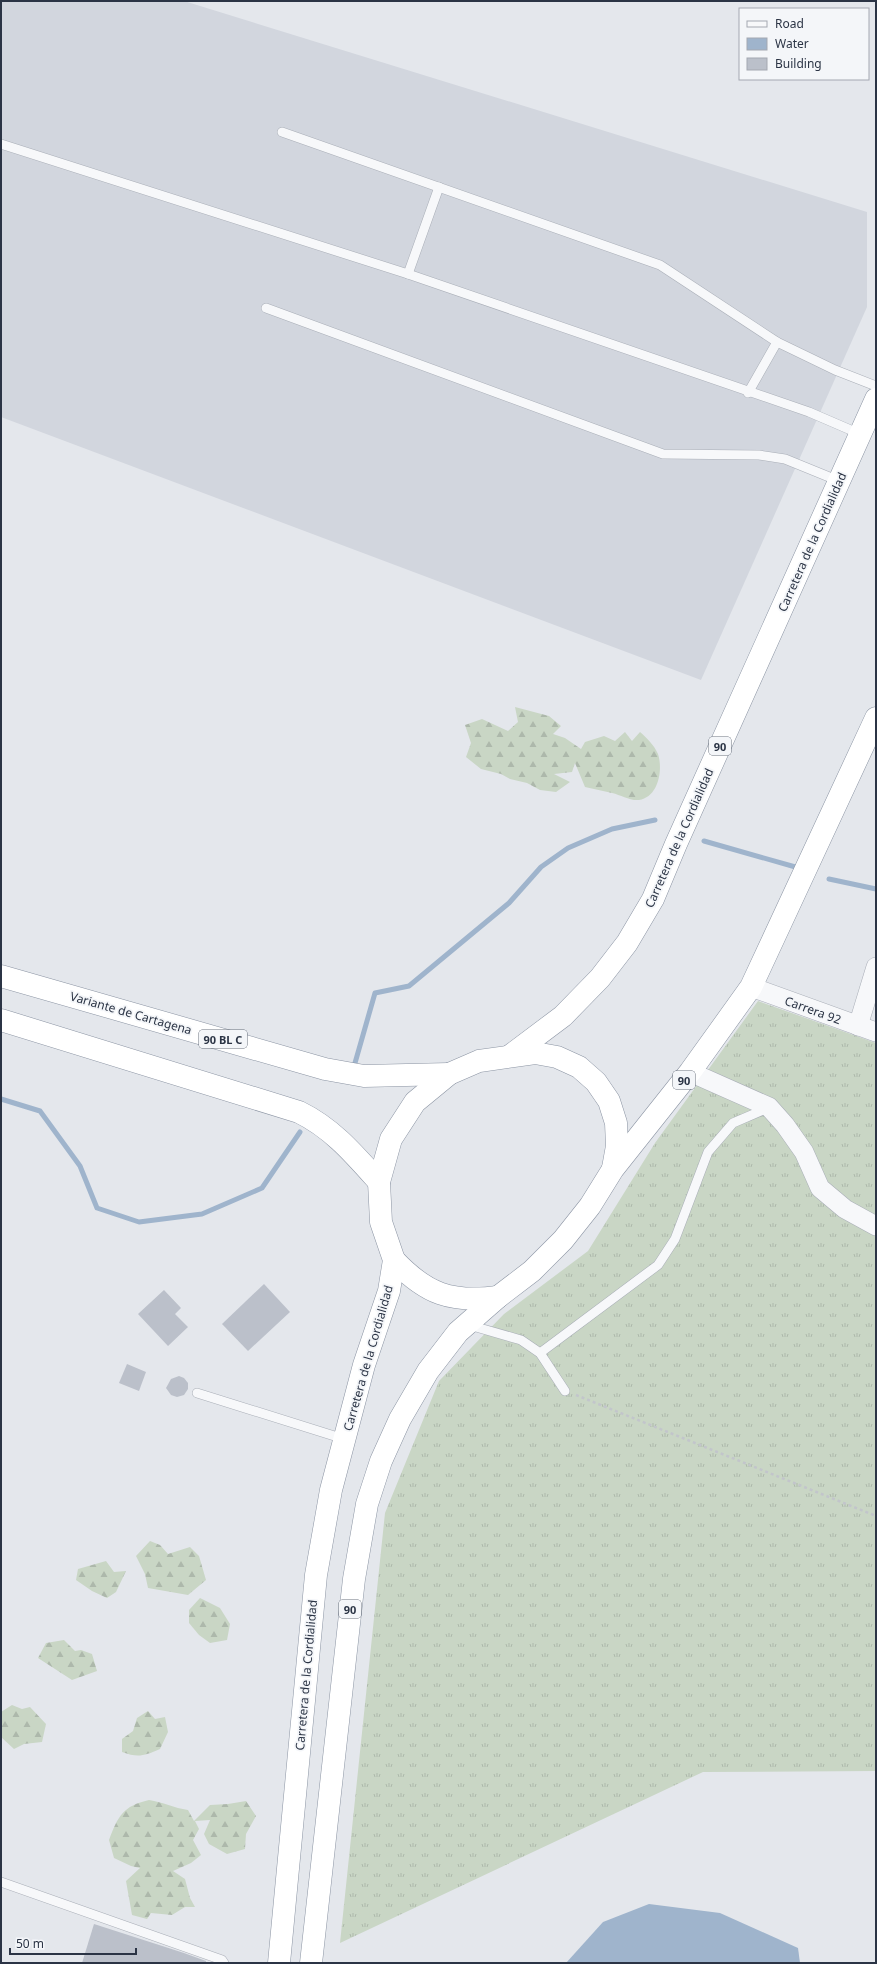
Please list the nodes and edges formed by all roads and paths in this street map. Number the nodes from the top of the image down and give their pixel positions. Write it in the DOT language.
graph roads {
  1 [pos="282,132"];
  2 [pos="1,144"];
  3 [pos="439,187"];
  4 [pos="408,274"];
  5 [pos="266,308"];
  6 [pos="777,342"];
  7 [pos="876,386"];
  8 [pos="748,393"];
  9 [pos="876,399"];
  10 [pos="860,434"];
  11 [pos="839,482"];
  12 [pos="876,718"];
  13 [pos="876,967"];
  14 [pos="1,976"];
  15 [pos="751,987"];
  16 [pos="1,1020"];
  17 [pos="858,1026"];
  18 [pos="876,1032"];
  19 [pos="511,1055"];
  20 [pos="690,1072"];
  21 [pos="449,1074"];
  22 [pos="769,1108"];
  23 [pos="612,1169"];
  24 [pos="379,1182"];
  25 [pos="876,1226"];
  26 [pos="394,1260"];
  27 [pos="498,1297"];
  28 [pos="466,1324"];
  29 [pos="540,1352"];
  30 [pos="565,1391"];
  31 [pos="197,1393"];
  32 [pos="344,1440"];
  33 [pos="876,1516"];
  34 [pos="1,1882"];
  35 [pos="224,1963"];
  36 [pos="279,1963"];
  37 [pos="311,1963"];
  1 -- 3 [label="lane"];
  2 -- 4 [label="lane"];
  3 -- 4 [label="lane"];
  3 -- 6 [label="lane"];
  4 -- 8 [label="lane"];
  5 -- 11 [label="lane"];
  6 -- 7 [label="lane"];
  6 -- 8 [label="lane"];
  8 -- 10 [label="lane"];
  9 -- 10 [label="highway, Carretera de la Cordialidad / 90"];
  10 -- 11 [label="highway, Carretera de la Cordialidad / 90"];
  11 -- 19 [label="highway, Carretera de la Cordialidad / 90"];
  12 -- 15 [label="highway, 90"];
  13 -- 17 [label="street"];
  14 -- 21 [label="highway, Variante de Cartagena / 90 BL C"];
  15 -- 17 [label="street, Carrera 92"];
  15 -- 20 [label="highway, 90"];
  16 -- 24 [label="highway"];
  17 -- 18 [label="street, Carrera 92"];
  19 -- 21 [label="highway, Carretera de la Cordialidad"];
  19 -- 23 [label="highway"];
  20 -- 22 [label="street"];
  20 -- 23 [label="highway, 90"];
  21 -- 24 [label="highway, Carretera de la Cordialidad"];
  22 -- 25 [label="street"];
  22 -- 29 [label="lane"];
  23 -- 27 [label="highway"];
  24 -- 26 [label="highway, Carretera de la Cordialidad"];
  26 -- 27 [label="highway"];
  26 -- 32 [label="highway, Carretera de la Cordialidad"];
  27 -- 28 [label="highway, 90"];
  28 -- 29 [label="lane"];
  28 -- 37 [label="highway, 90"];
  29 -- 30 [label="lane"];
  30 -- 33 [label="path"];
  31 -- 32 [label="lane"];
  32 -- 36 [label="highway, Carretera de la Cordialidad"];
  34 -- 35 [label="lane"];
}
